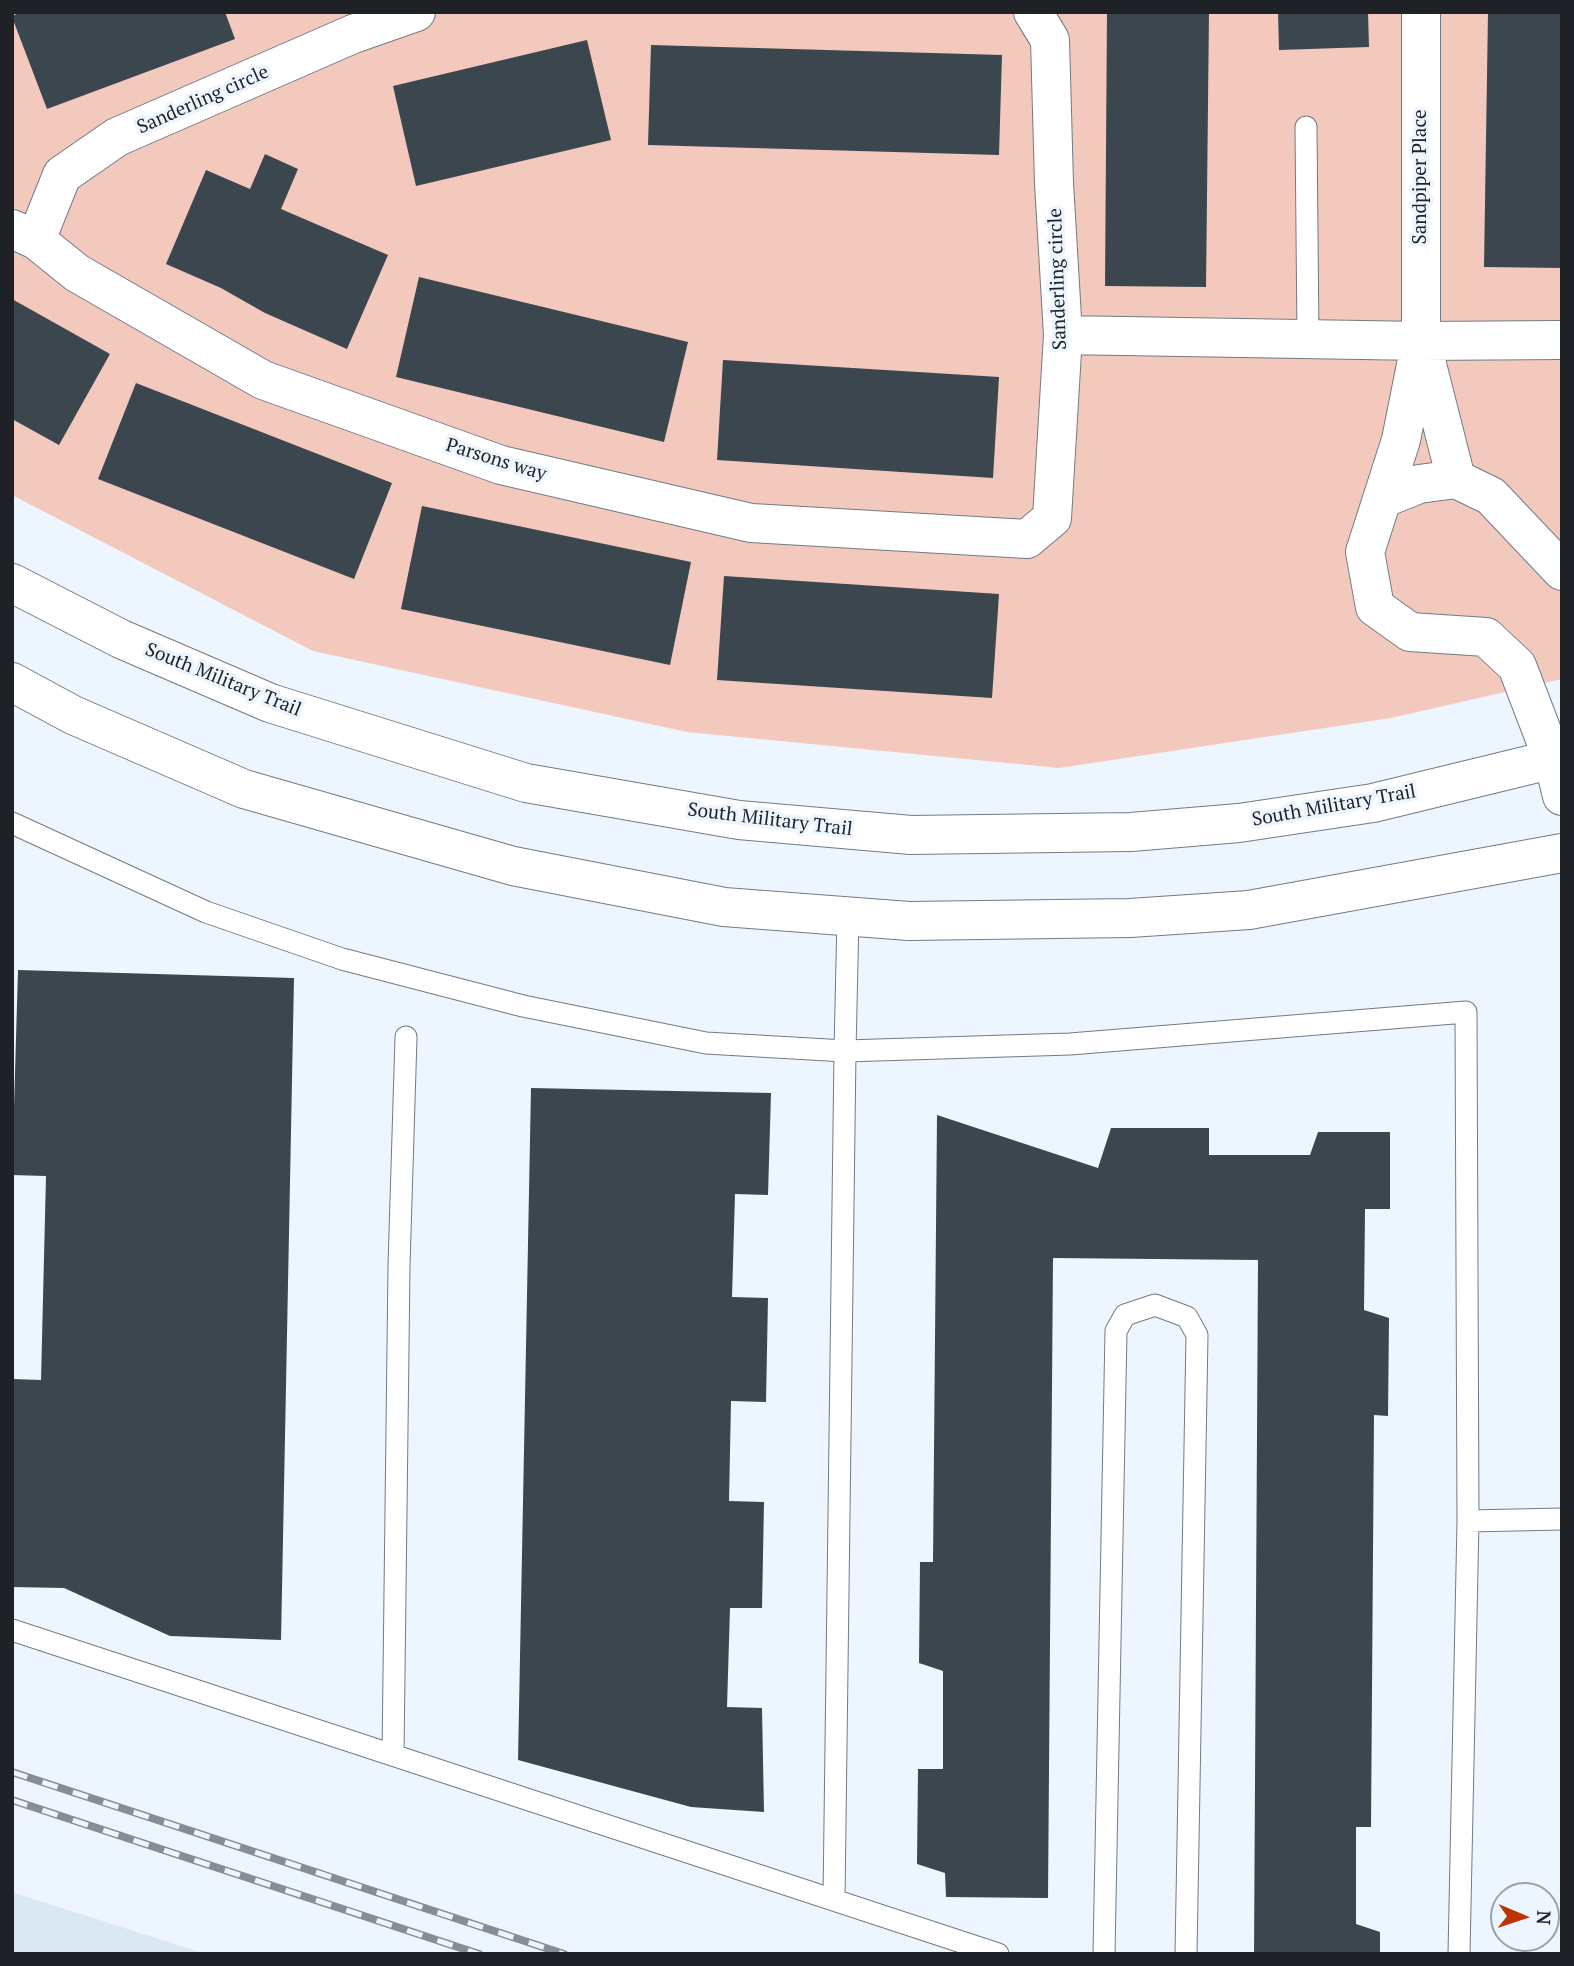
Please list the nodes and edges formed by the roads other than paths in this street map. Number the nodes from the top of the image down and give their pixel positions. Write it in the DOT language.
graph roads {
  1 [pos="416,12"];
  2 [pos="1033,12"];
  3 [pos="1421,12"];
  4 [pos="1306,127"];
  5 [pos="24,235"];
  6 [pos="1063,335"];
  7 [pos="1308,338"];
  8 [pos="1562,340"];
  9 [pos="1421,341"];
  10 [pos="1455,479"];
  11 [pos="1384,498"];
  12 [pos="1027,539"];
  13 [pos="1562,571"];
  14 [pos="12,583"];
  15 [pos="12,682"];
  16 [pos="1557,758"];
  17 [pos="1562,796"];
  18 [pos="12,823"];
  19 [pos="1562,853"];
  20 [pos="848,916"];
  21 [pos="406,1037"];
  22 [pos="845,1051"];
  23 [pos="1562,1519"];
  24 [pos="1468,1521"];
  25 [pos="12,1630"];
  26 [pos="393,1755"];
  27 [pos="834,1900"];
  28 [pos="998,1954"];
  29 [pos="1104,1954"];
  30 [pos="1186,1954"];
  31 [pos="1459,1954"];
  1 -- 5 [label="street, Sanderling circle"];
  2 -- 6 [label="street, Sanderling circle"];
  3 -- 9 [label="street, Sandpiper Place"];
  4 -- 7 [label="lane"];
  5 -- 12 [label="street, Parsons way"];
  6 -- 7 [label="street"];
  6 -- 12 [label="street, Sanderling circle"];
  7 -- 9 [label="street"];
  8 -- 9 [label="street"];
  9 -- 10 [label="street, Sandpiper Place"];
  9 -- 11 [label="street, Sandpiper Place"];
  10 -- 11 [label="street"];
  10 -- 13 [label="street"];
  11 -- 16 [label="street, Sandpiper Place"];
  14 -- 16 [label="street, South Military Trail"];
  15 -- 20 [label="street"];
  16 -- 17 [label="street, Sandpiper Place"];
  18 -- 22 [label="lane"];
  19 -- 20 [label="street"];
  20 -- 22 [label="lane"];
  21 -- 26 [label="lane"];
  22 -- 24 [label="lane"];
  22 -- 27 [label="lane"];
  23 -- 24 [label="lane"];
  24 -- 31 [label="lane"];
  25 -- 26 [label="lane"];
  26 -- 27 [label="lane"];
  27 -- 28 [label="lane"];
  29 -- 30 [label="lane"];
}
